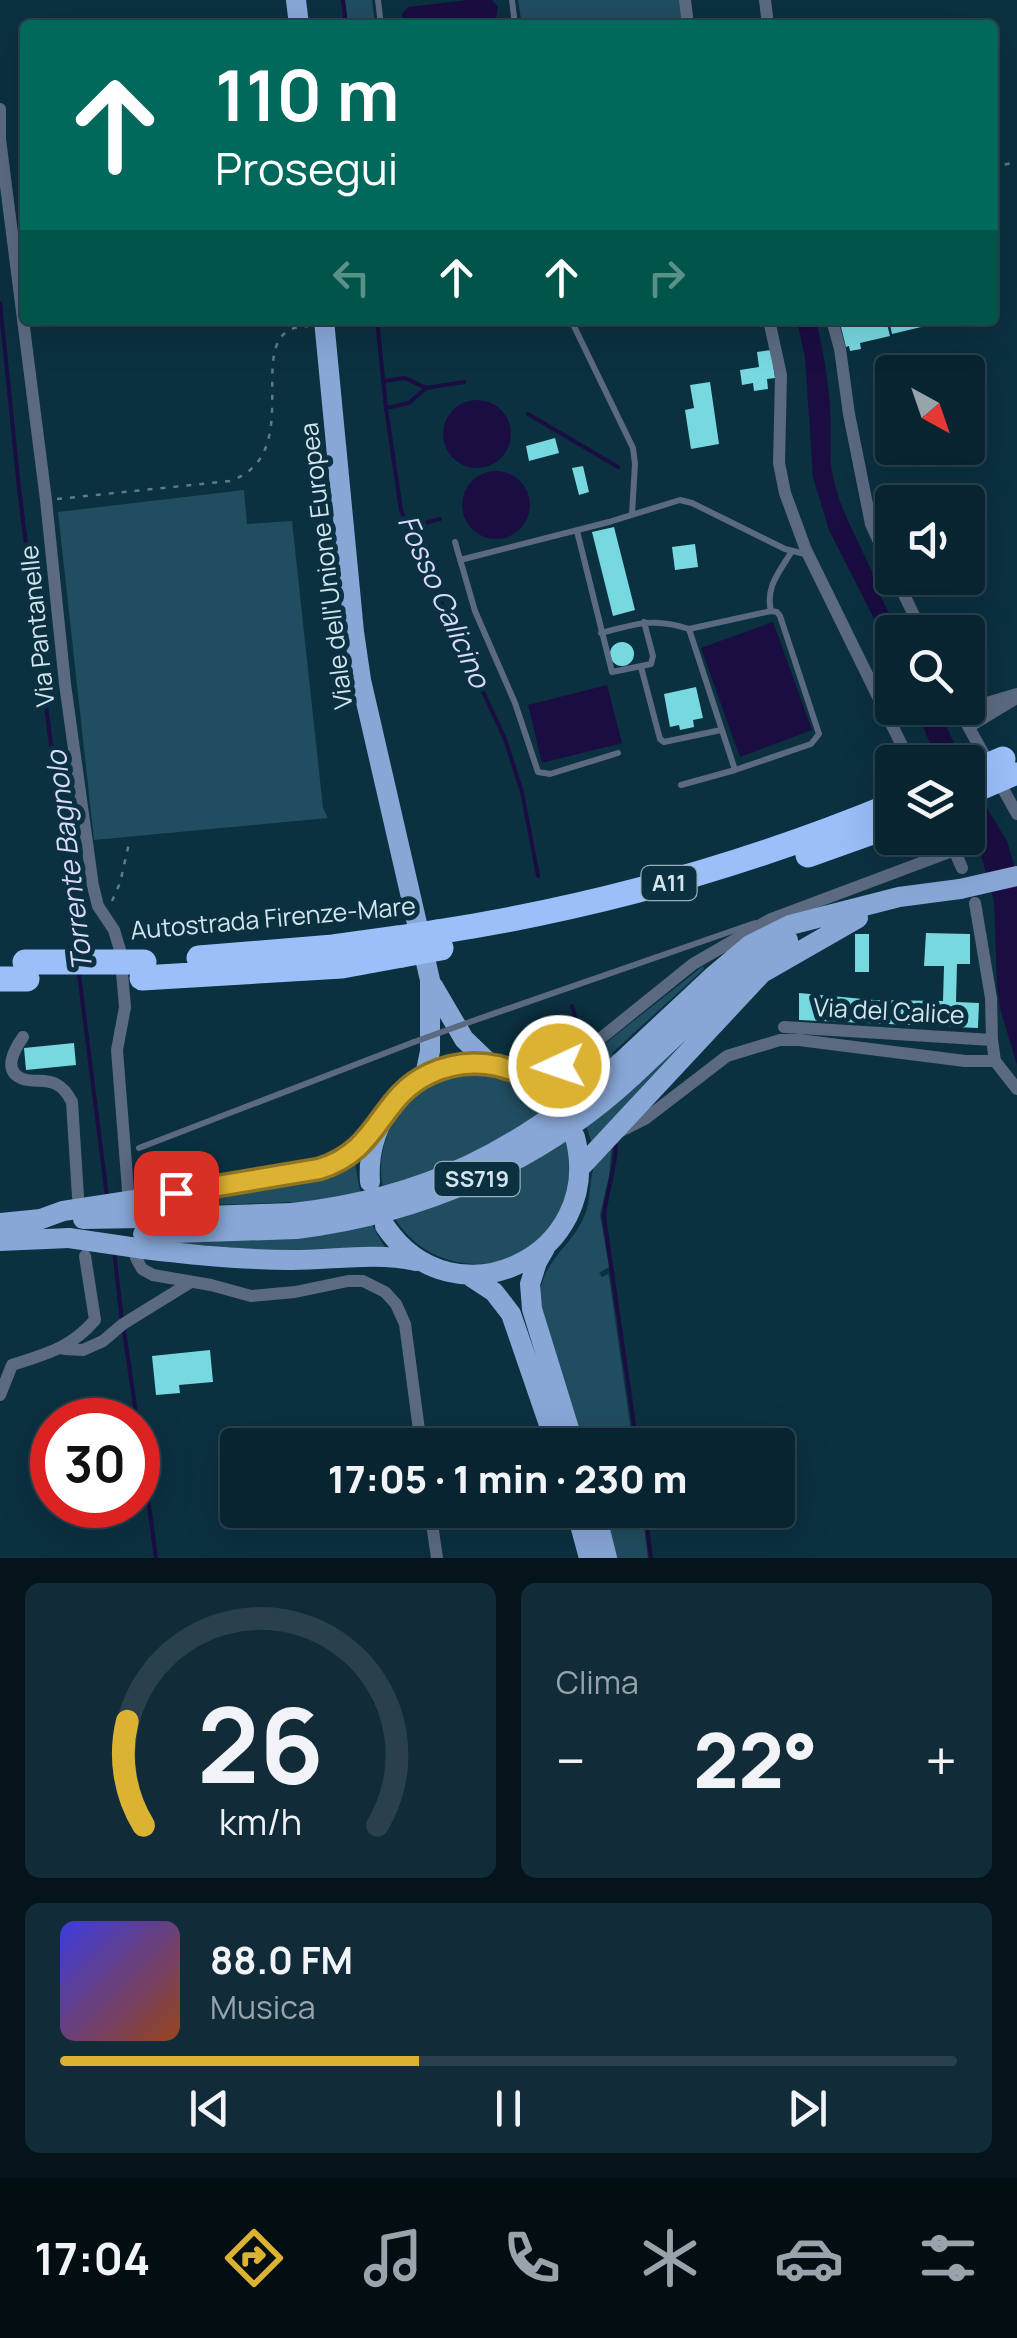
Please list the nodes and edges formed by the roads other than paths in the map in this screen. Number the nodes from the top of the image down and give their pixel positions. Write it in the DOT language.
graph roads {
  1 [pos="0,109"];
  2 [pos="20,296"];
  3 [pos="24,325"];
  4 [pos="324,325"];
  5 [pos="573,325"];
  6 [pos="771,325"];
  7 [pos="833,325"];
  8 [pos="632,514"];
  9 [pos="577,530"];
  10 [pos="875,533"];
  11 [pos="455,542"];
  12 [pos="792,551"];
  13 [pos="809,555"];
  14 [pos="460,560"];
  15 [pos="771,611"];
  16 [pos="644,622"];
  17 [pos="689,629"];
  18 [pos="601,633"];
  19 [pos="641,666"];
  20 [pos="1017,696"];
  21 [pos="985,703"];
  22 [pos="970,726"];
  23 [pos="721,730"];
  24 [pos="902,745"];
  25 [pos="618,753"];
  26 [pos="1012,764"];
  27 [pos="735,770"];
  28 [pos="985,770"];
  29 [pos="985,782"];
  30 [pos="681,785"];
  31 [pos="875,811"];
  32 [pos="1017,814"];
  33 [pos="875,831"];
  34 [pos="928,855"];
  35 [pos="955,855"];
  36 [pos="1017,876"];
  37 [pos="964,887"];
  38 [pos="858,918"];
  39 [pos="780,922"];
  40 [pos="740,938"];
  41 [pos="439,940"];
  42 [pos="18,968"];
  43 [pos="0,979"];
  44 [pos="430,980"];
  45 [pos="784,1027"];
  46 [pos="23,1038"];
  47 [pos="992,1040"];
  48 [pos="995,1060"];
  49 [pos="490,1064"];
  50 [pos="627,1069"];
  51 [pos="516,1072"];
  52 [pos="425,1076"];
  53 [pos="1017,1090"];
  54 [pos="551,1097"];
  55 [pos="379,1124"];
  56 [pos="609,1136"];
  57 [pos="575,1137"];
  58 [pos="139,1148"];
  59 [pos="580,1168"];
  60 [pos="370,1182"];
  61 [pos="78,1197"];
  62 [pos="0,1223"];
  63 [pos="139,1225"];
  64 [pos="385,1226"];
  65 [pos="0,1241"];
  66 [pos="546,1246"];
  67 [pos="85,1256"];
  68 [pos="424,1262"];
  69 [pos="467,1275"];
  70 [pos="191,1282"];
  71 [pos="62,1348"];
  72 [pos="0,1394"];
  73 [pos="419,1428"];
  74 [pos="550,1428"];
  75 [pos="569,1428"];
  76 [pos="433,1528"];
  77 [pos="581,1528"];
  78 [pos="600,1528"];
  79 [pos="437,1558"];
  80 [pos="589,1558"];
  81 [pos="607,1558"];
  1 -- 2 [label="street, Via Pantanelle"];
  3 -- 63 [label="street, Via Pantanelle"];
  4 -- 44 [label="main road, Viale dell'Unione Europea"];
  5 -- 8 [label="lane"];
  6 -- 13 [label="street"];
  7 -- 10 [label="street"];
  8 -- 9 [label="lane"];
  8 -- 12 [label="lane"];
  9 -- 14 [label="lane"];
  9 -- 18 [label="lane"];
  11 -- 14 [label="lane"];
  12 -- 13 [label="lane"];
  12 -- 15 [label="lane"];
  13 -- 24 [label="street"];
  14 -- 25 [label="lane"];
  15 -- 17 [label="lane"];
  15 -- 27 [label="lane"];
  16 -- 17 [label="lane"];
  16 -- 18 [label="lane"];
  16 -- 19 [label="lane"];
  17 -- 23 [label="lane"];
  18 -- 19 [label="lane"];
  19 -- 23 [label="lane"];
  20 -- 21 [label="street"];
  20 -- 22 [label="street"];
  22 -- 32 [label="street"];
  23 -- 27 [label="lane"];
  26 -- 28 [label="highway, bridge"];
  26 -- 29 [label="highway, bridge"];
  27 -- 30 [label="lane"];
  31 -- 41 [label="highway, Autostrada Firenze-Mare / A11"];
  33 -- 41 [label="highway, Autostrada Firenze-Mare / A11"];
  34 -- 39 [label="street"];
  35 -- 37 [label="street"];
  36 -- 37 [label="main road, SS719, bridge"];
  37 -- 38 [label="main road, SS719"];
  37 -- 39 [label="main road, SS719"];
  37 -- 47 [label="street"];
  38 -- 50 [label="main road, SS719"];
  38 -- 56 [label="main road"];
  39 -- 40 [label="main road"];
  39 -- 50 [label="main road, SS719"];
  39 -- 58 [label="lane, bridge"];
  40 -- 51 [label="street"];
  41 -- 42 [label="highway, Autostrada Firenze-Mare / A11, bridge"];
  42 -- 43 [label="highway, Autostrada Firenze-Mare / A11"];
  44 -- 49 [label="main road, Viale dell'Unione Europea"];
  44 -- 52 [label="main road, Viale dell'Unione Europea"];
  45 -- 47 [label="street, Via del Calice"];
  46 -- 61 [label="street"];
  47 -- 48 [label="street"];
  48 -- 53 [label="street"];
  48 -- 56 [label="street"];
  49 -- 51 [label="main road"];
  49 -- 52 [label="main road"];
  50 -- 63 [label="main road, SS719, bridge"];
  51 -- 54 [label="main road"];
  52 -- 55 [label="main road"];
  55 -- 60 [label="main road"];
  55 -- 63 [label="main road"];
  56 -- 59 [label="main road"];
  57 -- 59 [label="main road"];
  59 -- 66 [label="main road"];
  62 -- 63 [label="main road, bridge"];
  63 -- 65 [label="main road, bridge"];
  63 -- 68 [label="main road"];
  63 -- 70 [label="street"];
  64 -- 68 [label="main road"];
  66 -- 69 [label="main road"];
  66 -- 75 [label="main road"];
  67 -- 71 [label="street"];
  68 -- 69 [label="main road"];
  69 -- 74 [label="main road"];
  70 -- 71 [label="street"];
  70 -- 73 [label="street"];
  71 -- 72 [label="street"];
  76 -- 79 [label="street"];
  77 -- 80 [label="main road"];
  78 -- 81 [label="main road"];
}
